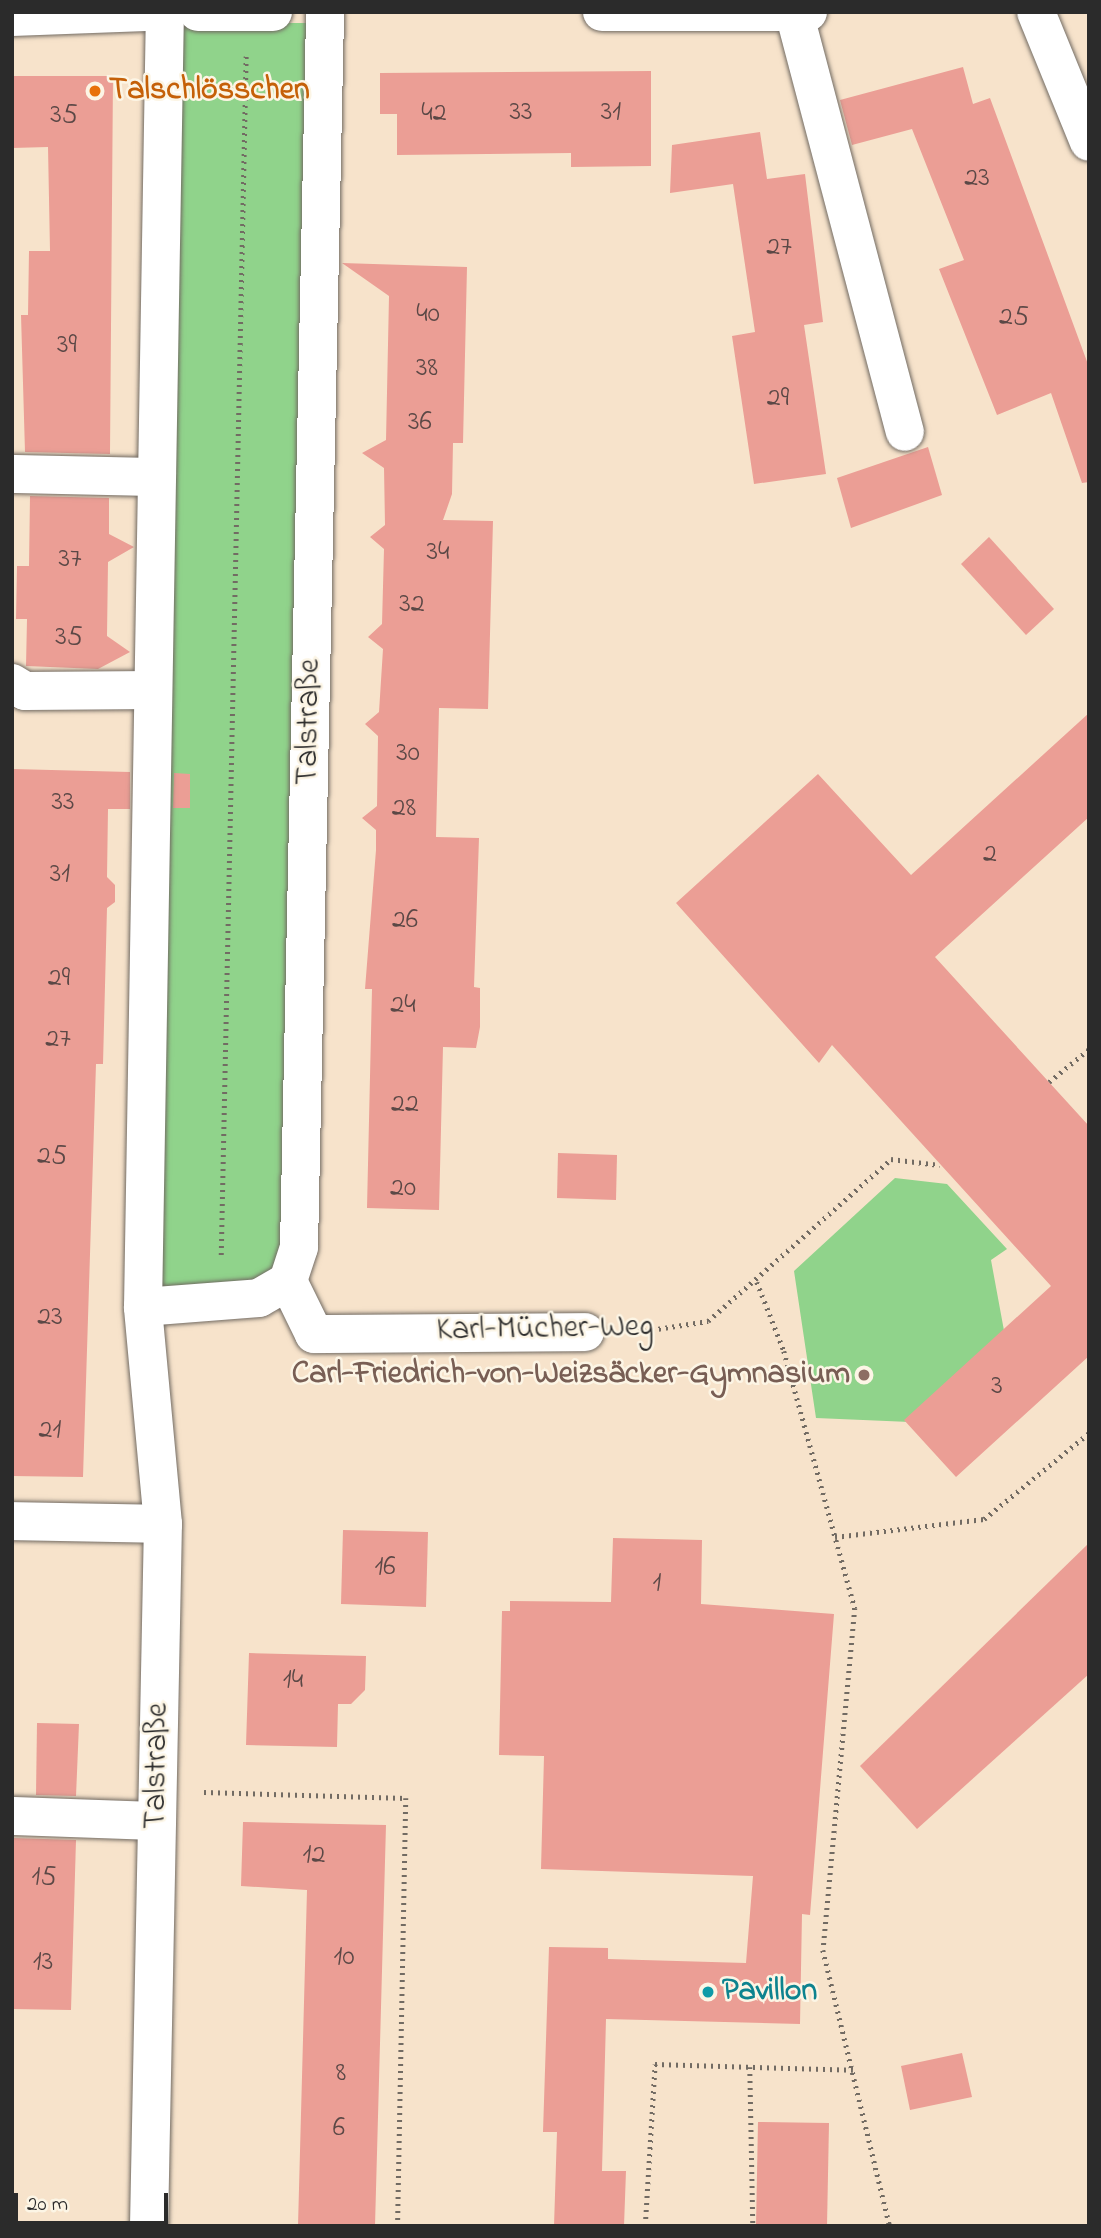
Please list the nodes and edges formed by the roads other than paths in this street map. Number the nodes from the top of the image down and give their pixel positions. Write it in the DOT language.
graph roads {
  1 [pos="146,12"];
  2 [pos="165,12"];
  3 [pos="198,12"];
  4 [pos="325,12"];
  5 [pos="602,12"];
  6 [pos="1036,12"];
  7 [pos="260,13"];
  8 [pos="802,14"];
  9 [pos="12,17"];
  10 [pos="1089,142"];
  11 [pos="905,432"];
  12 [pos="12,474"];
  13 [pos="157,477"];
  14 [pos="12,682"];
  15 [pos="153,690"];
  16 [pos="288,1281"];
  17 [pos="143,1307"];
  18 [pos="585,1332"];
  19 [pos="12,1521"];
  20 [pos="163,1524"];
  21 [pos="158,1806"];
  22 [pos="12,1816"];
  23 [pos="149,2226"];
  1 -- 9 [label="street"];
  2 -- 13 [label="street, Talstraße"];
  3 -- 7 [label="street"];
  4 -- 16 [label="street, Talstraße"];
  5 -- 8 [label="street"];
  6 -- 10 [label="street"];
  8 -- 11 [label="street"];
  12 -- 13 [label="street"];
  13 -- 15 [label="street, Talstraße"];
  14 -- 15 [label="street"];
  15 -- 17 [label="street, Talstraße"];
  16 -- 17 [label="street"];
  16 -- 18 [label="street, Karl-Mücher-Weg"];
  17 -- 20 [label="street, Talstraße"];
  19 -- 20 [label="street"];
  20 -- 21 [label="street, Talstraße"];
  21 -- 22 [label="street"];
  21 -- 23 [label="street, Talstraße"];
}
